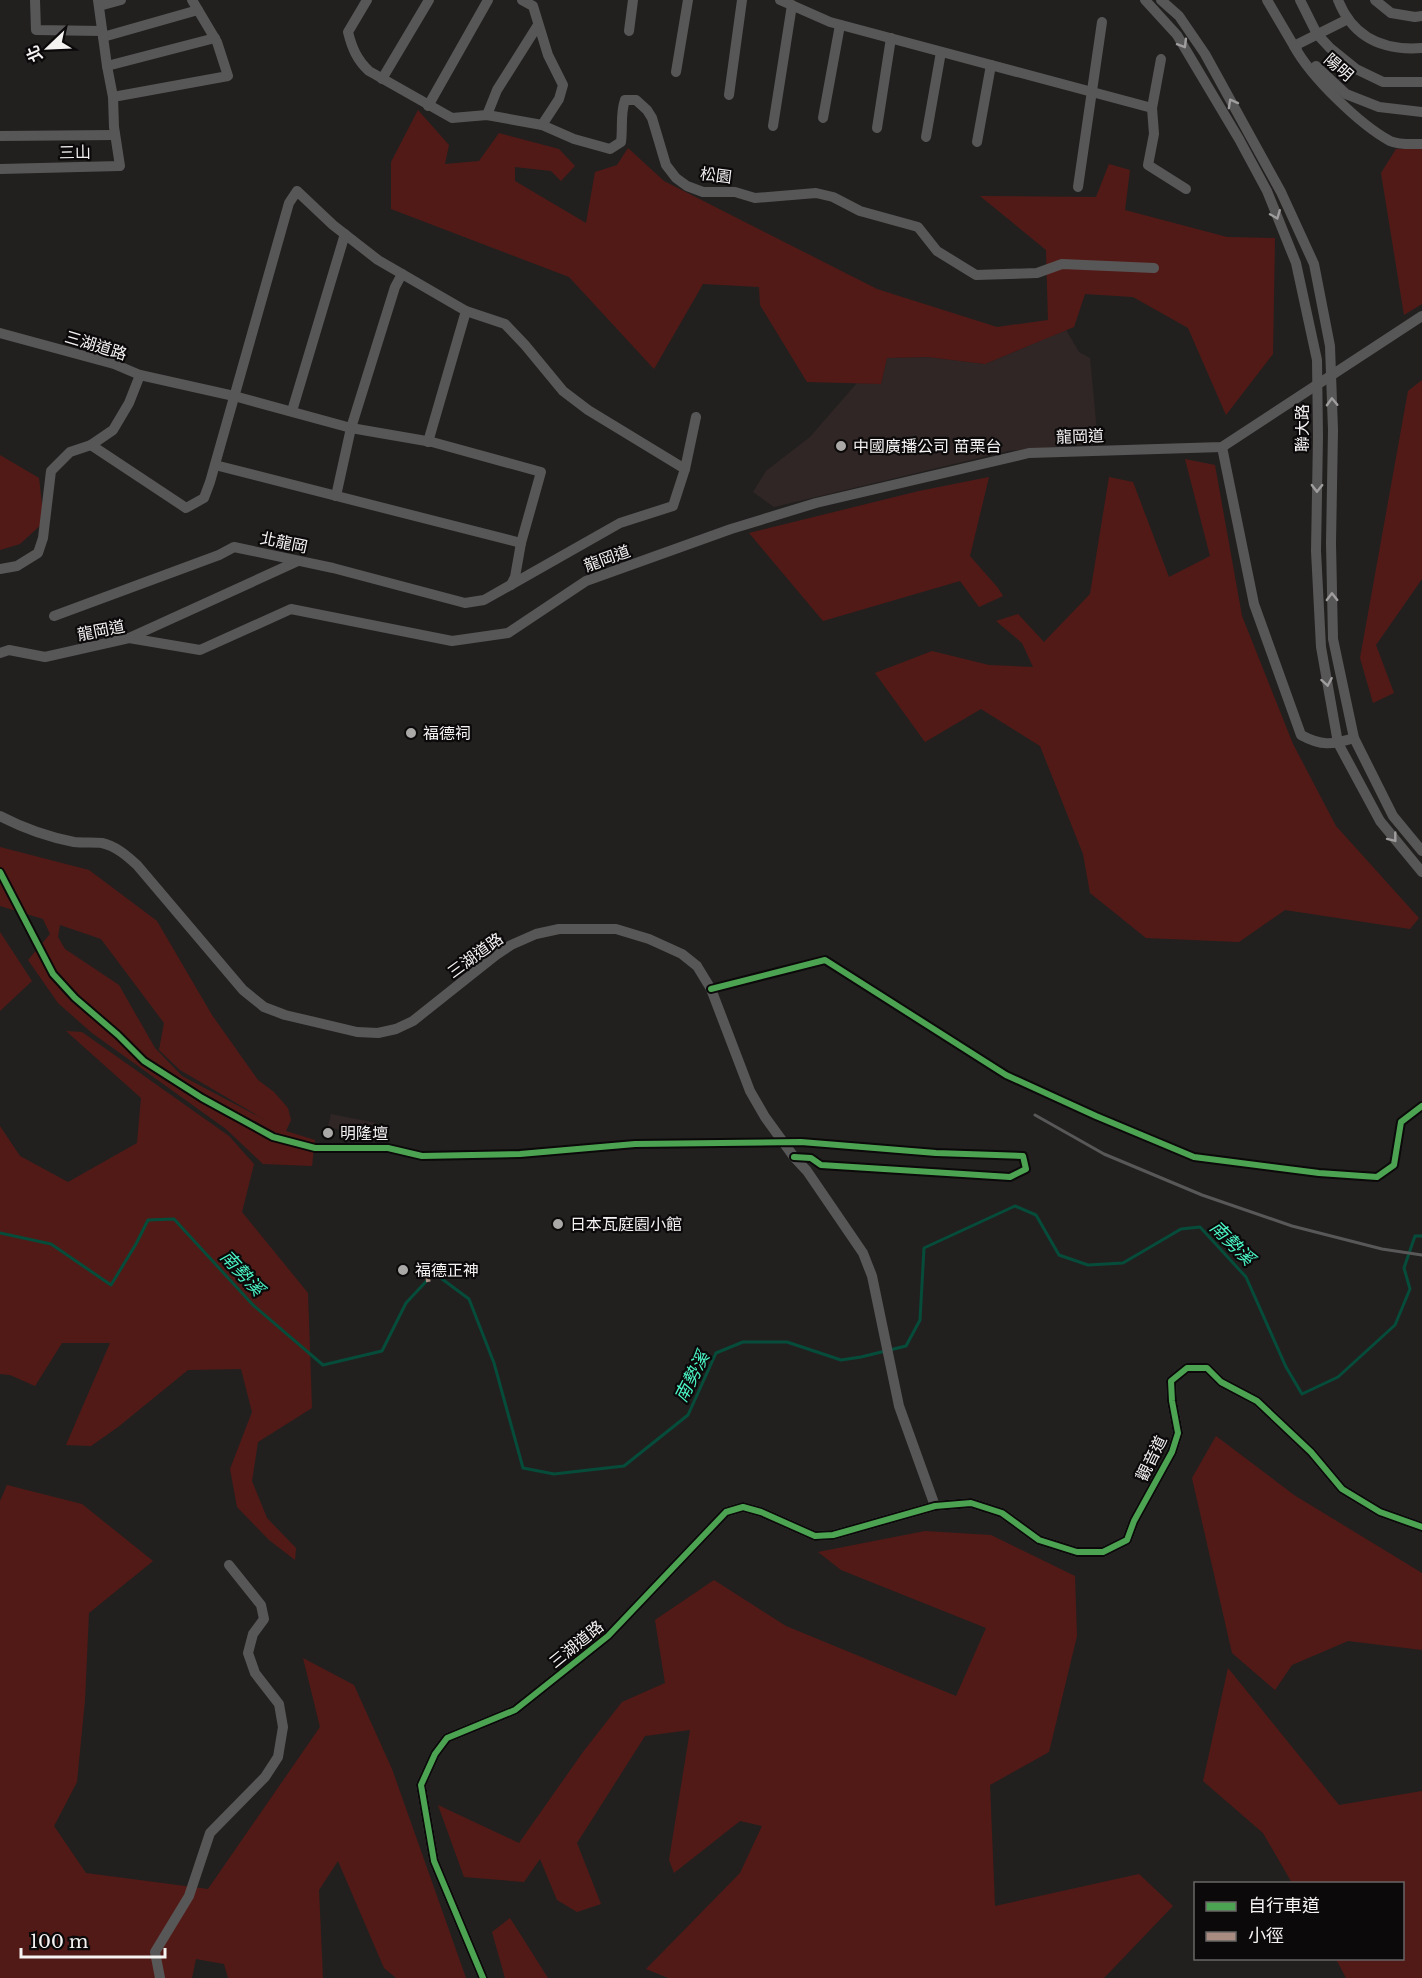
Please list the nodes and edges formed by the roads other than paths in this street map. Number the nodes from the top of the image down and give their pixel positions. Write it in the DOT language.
graph roads {
  1 [pos="35,0"];
  2 [pos="121,0"];
  3 [pos="192,0"];
  4 [pos="367,0"];
  5 [pos="429,0"];
  6 [pos="488,0"];
  7 [pos="522,0"];
  8 [pos="633,0"];
  9 [pos="688,0"];
  10 [pos="742,0"];
  11 [pos="780,0"];
  12 [pos="1145,0"];
  13 [pos="1161,0"];
  14 [pos="1267,0"];
  15 [pos="1300,0"];
  16 [pos="1338,0"];
  17 [pos="1374,0"];
  18 [pos="99,3"];
  19 [pos="792,5"];
  20 [pos="198,10"];
  21 [pos="1422,16"];
  22 [pos="1348,19"];
  23 [pos="1102,22"];
  24 [pos="538,25"];
  25 [pos="840,25"];
  26 [pos="629,31"];
  27 [pos="103,34"];
  28 [pos="1317,34"];
  29 [pos="215,38"];
  30 [pos="891,38"];
  31 [pos="1294,46"];
  32 [pos="1422,48"];
  33 [pos="941,52"];
  34 [pos="1161,59"];
  35 [pos="991,65"];
  36 [pos="106,66"];
  37 [pos="676,72"];
  38 [pos="382,79"];
  39 [pos="1422,81"];
  40 [pos="1091,92"];
  41 [pos="729,95"];
  42 [pos="113,97"];
  43 [pos="429,106"];
  44 [pos="1152,108"];
  45 [pos="1422,112"];
  46 [pos="487,115"];
  47 [pos="823,118"];
  48 [pos="542,125"];
  49 [pos="773,126"];
  50 [pos="876,128"];
  51 [pos="115,135"];
  52 [pos="0,136"];
  53 [pos="1244,136"];
  54 [pos="926,137"];
  55 [pos="977,142"];
  56 [pos="1422,144"];
  57 [pos="0,169"];
  58 [pos="1078,187"];
  59 [pos="1186,189"];
  60 [pos="345,234"];
  61 [pos="1154,268"];
  62 [pos="402,274"];
  63 [pos="466,311"];
  64 [pos="1418,319"];
  65 [pos="0,333"];
  66 [pos="140,375"];
  67 [pos="234,396"];
  68 [pos="292,411"];
  69 [pos="696,417"];
  70 [pos="351,428"];
  71 [pos="428,441"];
  72 [pos="91,445"];
  73 [pos="1222,447"];
  74 [pos="215,465"];
  75 [pos="685,469"];
  76 [pos="336,496"];
  77 [pos="521,543"];
  78 [pos="298,561"];
  79 [pos="0,568"];
  80 [pos="511,585"];
  81 [pos="54,616"];
  82 [pos="129,638"];
  83 [pos="0,653"];
  84 [pos="1354,738"];
  85 [pos="1338,743"];
  86 [pos="0,816"];
  87 [pos="1422,851"];
  88 [pos="1422,872"];
  89 [pos="935,1506"];
  90 [pos="1422,1527"];
  91 [pos="230,1565"];
  92 [pos="159,1978"];
  93 [pos="483,1978"];
  1 -- 27 [label="street"];
  2 -- 18 [label="street, 三山"];
  3 -- 20 [label="street"];
  4 -- 38 [label="street, 松園"];
  5 -- 38 [label="street"];
  6 -- 43 [label="street"];
  7 -- 24 [label="street"];
  8 -- 26 [label="street"];
  9 -- 37 [label="street"];
  10 -- 41 [label="street"];
  11 -- 19 [label="street"];
  12 -- 53 [label="street, 聯大路, one-way"];
  53 -- 13 [label="street, 聯大路, one-way"];
  14 -- 31 [label="street, 陽明"];
  15 -- 28 [label="street, 陽明"];
  16 -- 22 [label="street"];
  17 -- 21 [label="street"];
  18 -- 27 [label="street, 三山"];
  19 -- 25 [label="street"];
  19 -- 49 [label="street"];
  20 -- 27 [label="street"];
  20 -- 29 [label="street"];
  22 -- 28 [label="street"];
  22 -- 32 [label="street"];
  23 -- 40 [label="street"];
  24 -- 46 [label="street"];
  24 -- 48 [label="street"];
  25 -- 30 [label="street"];
  25 -- 47 [label="street"];
  27 -- 36 [label="street, 三山"];
  28 -- 31 [label="street"];
  28 -- 39 [label="street, 陽明"];
  29 -- 36 [label="street"];
  29 -- 42 [label="street"];
  30 -- 33 [label="street"];
  30 -- 50 [label="street"];
  31 -- 45 [label="street, 陽明"];
  31 -- 56 [label="street"];
  33 -- 35 [label="street"];
  33 -- 54 [label="street"];
  34 -- 44 [label="street"];
  35 -- 40 [label="street"];
  35 -- 55 [label="street"];
  36 -- 42 [label="street, 三山"];
  38 -- 43 [label="street, 松園"];
  40 -- 44 [label="street"];
  40 -- 58 [label="street"];
  42 -- 51 [label="street, 三山"];
  43 -- 46 [label="street, 松園"];
  44 -- 59 [label="street"];
  46 -- 48 [label="street, 松園"];
  48 -- 61 [label="street, 松園"];
  51 -- 52 [label="street, 三山"];
  51 -- 57 [label="street, 三山"];
  84 -- 53 [label="street, 聯大路, one-way"];
  53 -- 85 [label="street, 聯大路, one-way"];
  60 -- 62 [label="street"];
  60 -- 67 [label="street"];
  60 -- 68 [label="street"];
  62 -- 63 [label="street"];
  62 -- 70 [label="street"];
  63 -- 71 [label="street"];
  63 -- 75 [label="street"];
  64 -- 73 [label="street, 龍岡道"];
  65 -- 66 [label="street, 三湖道路"];
  66 -- 67 [label="street"];
  66 -- 72 [label="street, 三湖道路"];
  67 -- 68 [label="street"];
  67 -- 74 [label="street"];
  68 -- 70 [label="street"];
  69 -- 75 [label="street, 北龍岡"];
  70 -- 71 [label="street"];
  70 -- 76 [label="street"];
  71 -- 77 [label="street"];
  72 -- 74 [label="street"];
  72 -- 79 [label="street, 三湖道路"];
  73 -- 82 [label="street, 龍岡道"];
  73 -- 85 [label="street"];
  74 -- 76 [label="street"];
  75 -- 80 [label="street, 北龍岡"];
  76 -- 77 [label="street"];
  77 -- 80 [label="street"];
  78 -- 80 [label="street, 北龍岡"];
  78 -- 81 [label="street, 北龍岡"];
  78 -- 82 [label="street"];
  82 -- 83 [label="street, 龍岡道"];
  84 -- 85 [label="street"];
  84 -- 87 [label="street, 聯大路"];
  85 -- 88 [label="street, 聯大路, one-way"];
  86 -- 89 [label="street, 三湖道路"];
  89 -- 90 [label="street, 觀音道"];
  89 -- 93 [label="street, 三湖道路"];
  91 -- 92 [label="street"];
}
